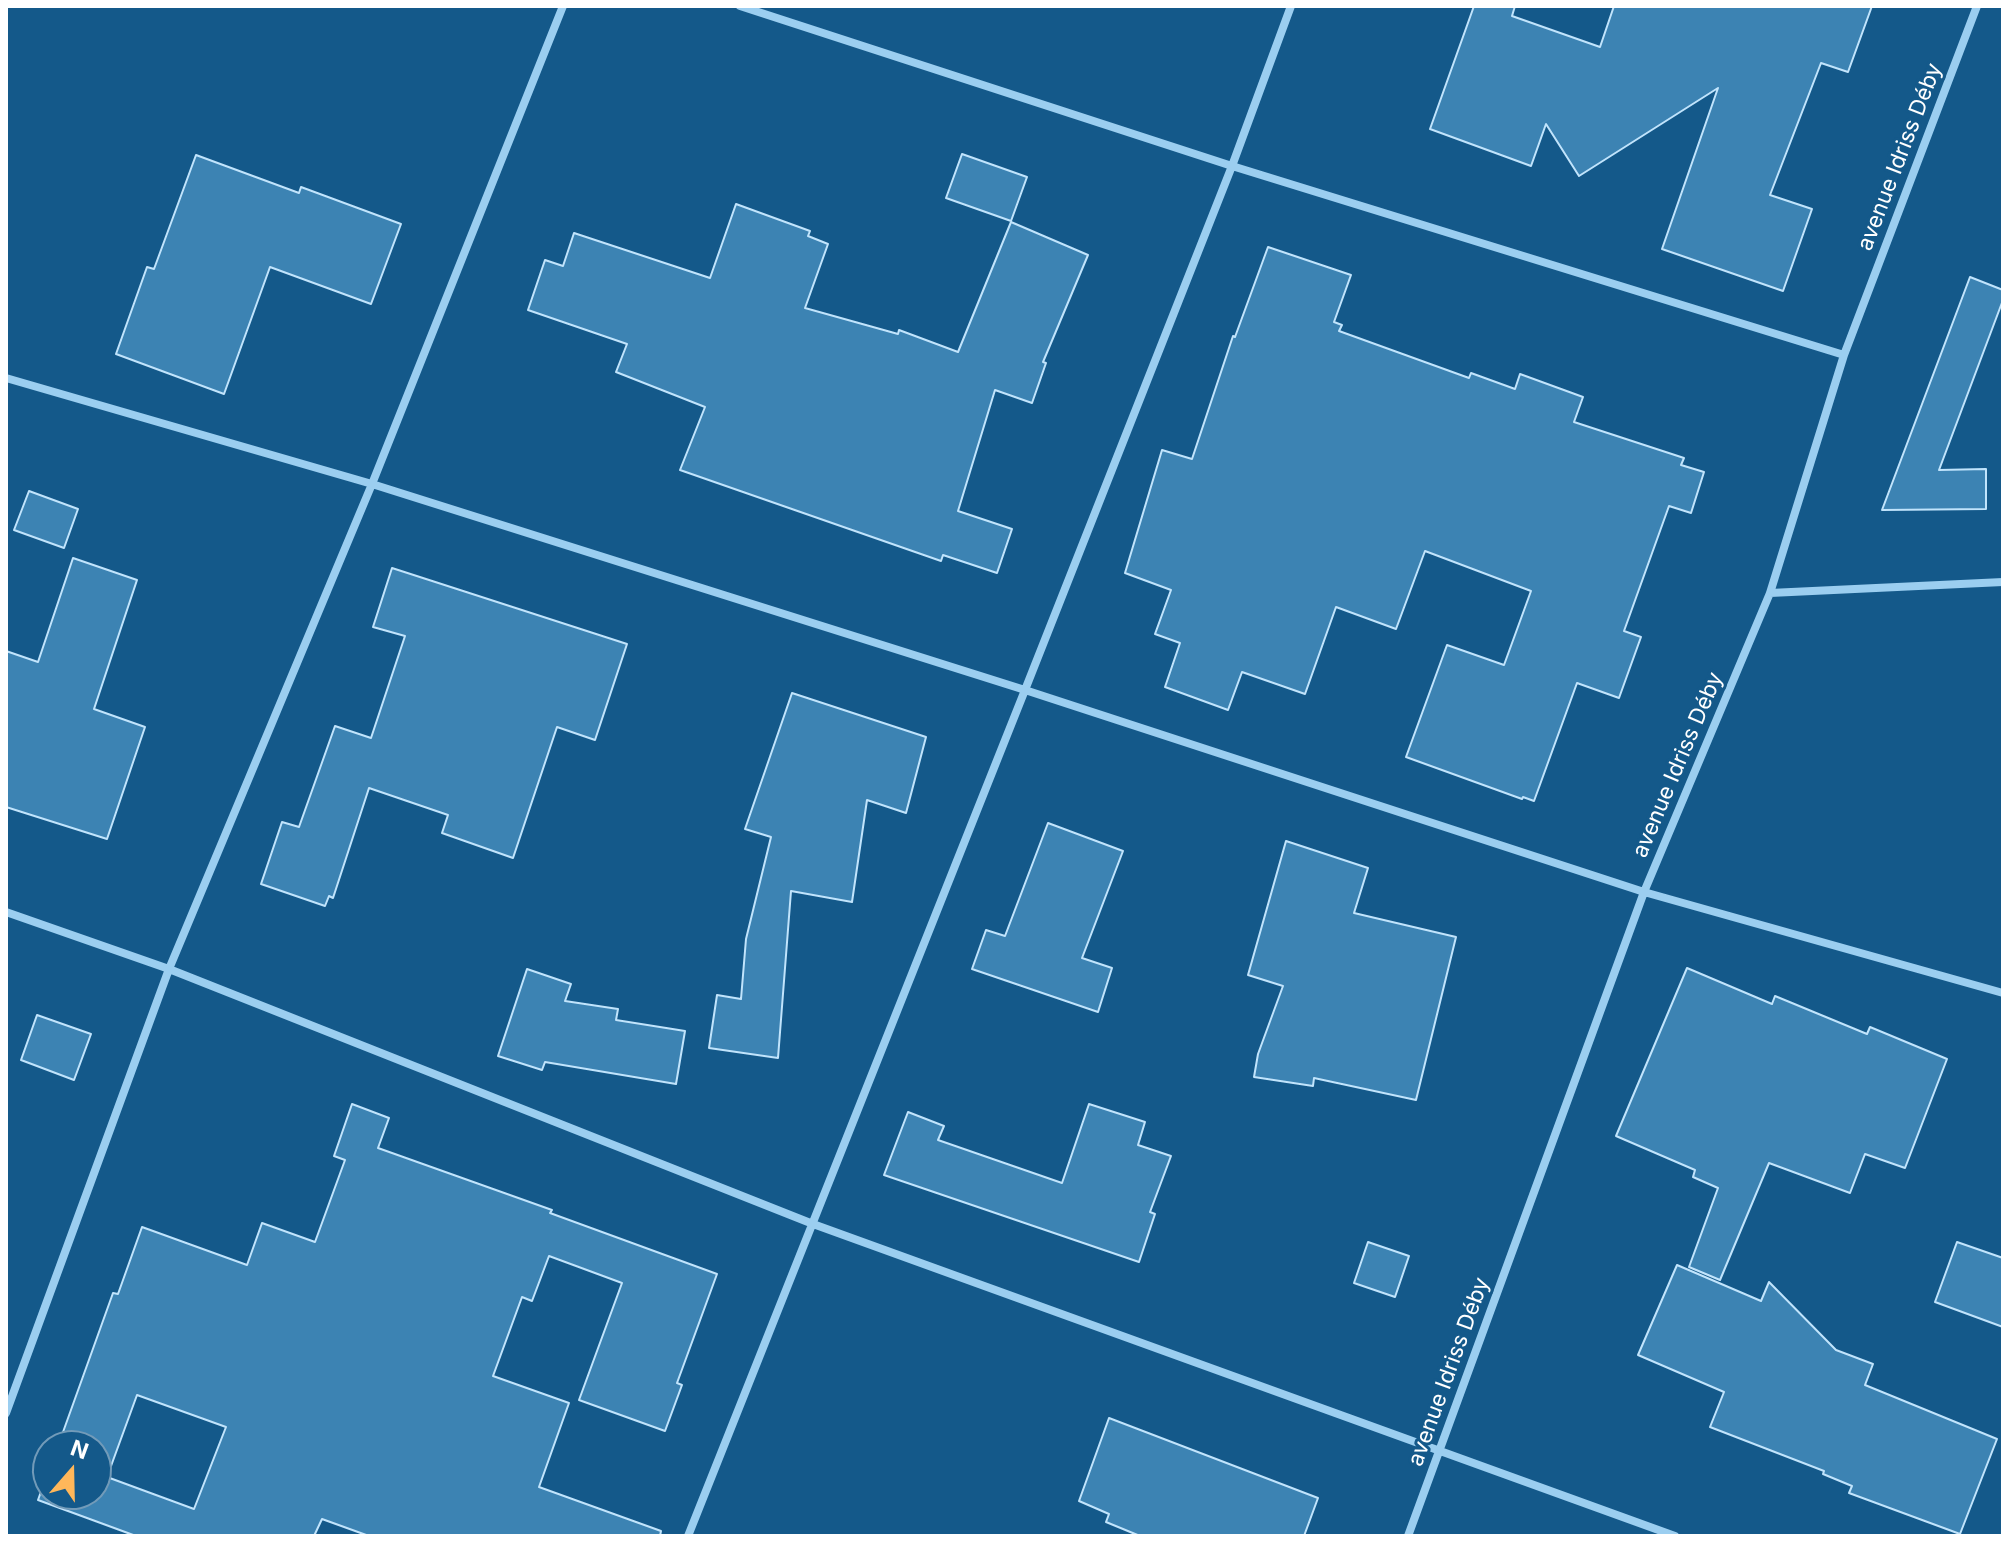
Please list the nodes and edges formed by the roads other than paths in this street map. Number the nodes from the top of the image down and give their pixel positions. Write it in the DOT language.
graph roads {
  1 [pos="563,6"];
  2 [pos="740,6"];
  3 [pos="1291,6"];
  4 [pos="1977,6"];
  5 [pos="1232,166"];
  6 [pos="1844,355"];
  7 [pos="6,378"];
  8 [pos="372,484"];
  9 [pos="2003,582"];
  10 [pos="1770,593"];
  11 [pos="1025,690"];
  12 [pos="1644,892"];
  13 [pos="6,912"];
  14 [pos="169,969"];
  15 [pos="2003,993"];
  16 [pos="813,1224"];
  17 [pos="6,1413"];
  18 [pos="1439,1452"];
  19 [pos="688,1536"];
  20 [pos="1408,1536"];
  21 [pos="1675,1536"];
  1 -- 8 [label="street"];
  2 -- 5 [label="street"];
  3 -- 5 [label="street"];
  4 -- 6 [label="street, avenue Idriss Déby"];
  5 -- 6 [label="street"];
  5 -- 11 [label="street"];
  6 -- 10 [label="street, avenue Idriss Déby"];
  7 -- 8 [label="street"];
  8 -- 11 [label="street"];
  8 -- 14 [label="street"];
  9 -- 10 [label="street"];
  10 -- 12 [label="street, avenue Idriss Déby"];
  11 -- 12 [label="street"];
  11 -- 16 [label="street"];
  12 -- 15 [label="street"];
  12 -- 18 [label="street, avenue Idriss Déby"];
  13 -- 14 [label="street"];
  14 -- 16 [label="street"];
  14 -- 17 [label="street"];
  16 -- 18 [label="street"];
  16 -- 19 [label="street"];
  18 -- 20 [label="street, avenue Idriss Déby"];
  18 -- 21 [label="street"];
}
